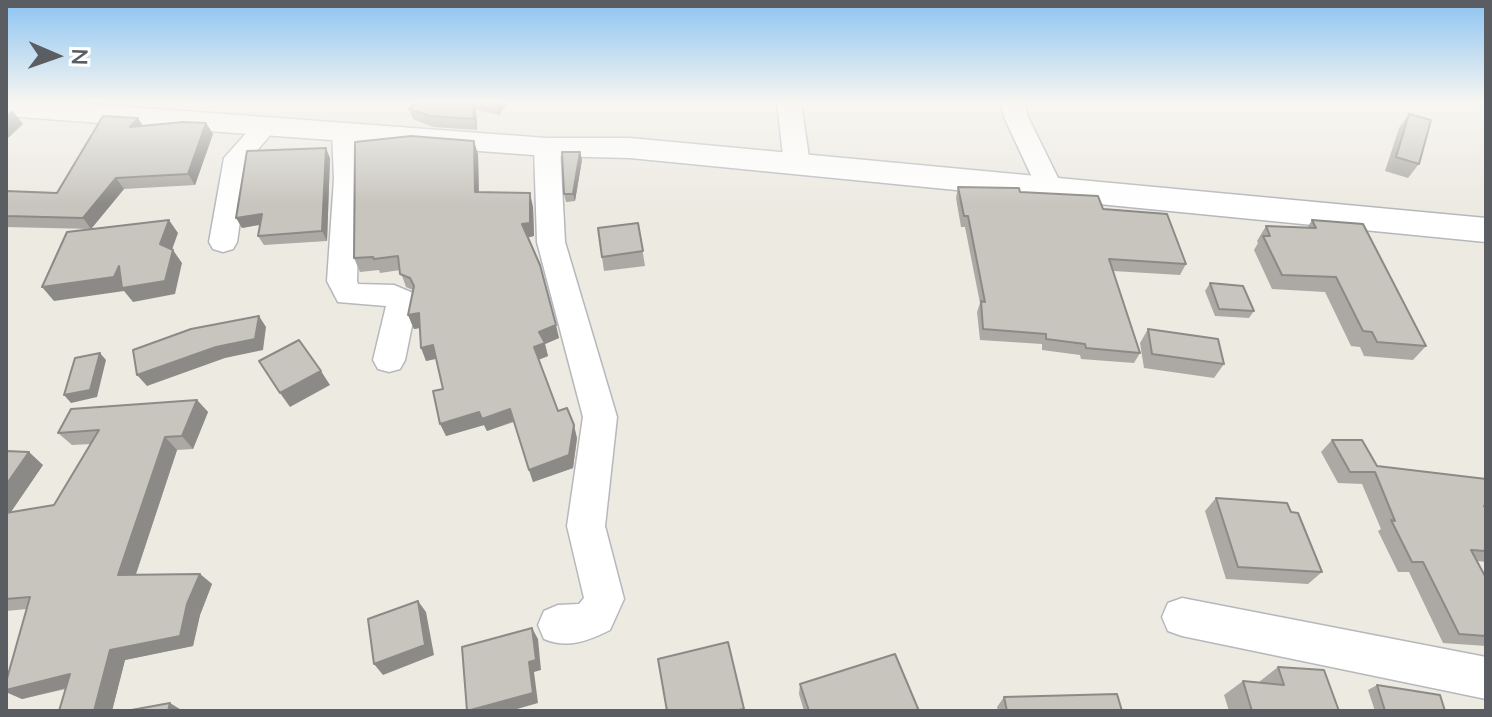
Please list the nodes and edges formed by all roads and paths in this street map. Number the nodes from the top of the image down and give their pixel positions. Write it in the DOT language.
graph roads {
  1 [pos="257,136"];
  2 [pos="344,136"];
  3 [pos="404,136"];
  4 [pos="793,136"];
  5 [pos="1025,136"];
  6 [pos="547,147"];
  7 [pos="797,164"];
  8 [pos="1050,188"];
  9 [pos="1486,230"];
  10 [pos="223,242"];
  11 [pos="389,360"];
  12 [pos="1182,617"];
  13 [pos="558,625"];
  14 [pos="1486,678"];
  1 -- 10 [label="street"];
  2 -- 11 [label="street"];
  3 -- 6 [label="street"];
  4 -- 7 [label="street"];
  5 -- 8 [label="street"];
  6 -- 7 [label="street"];
  6 -- 13 [label="street"];
  7 -- 8 [label="street"];
  8 -- 9 [label="street"];
  12 -- 14 [label="street"];
}
